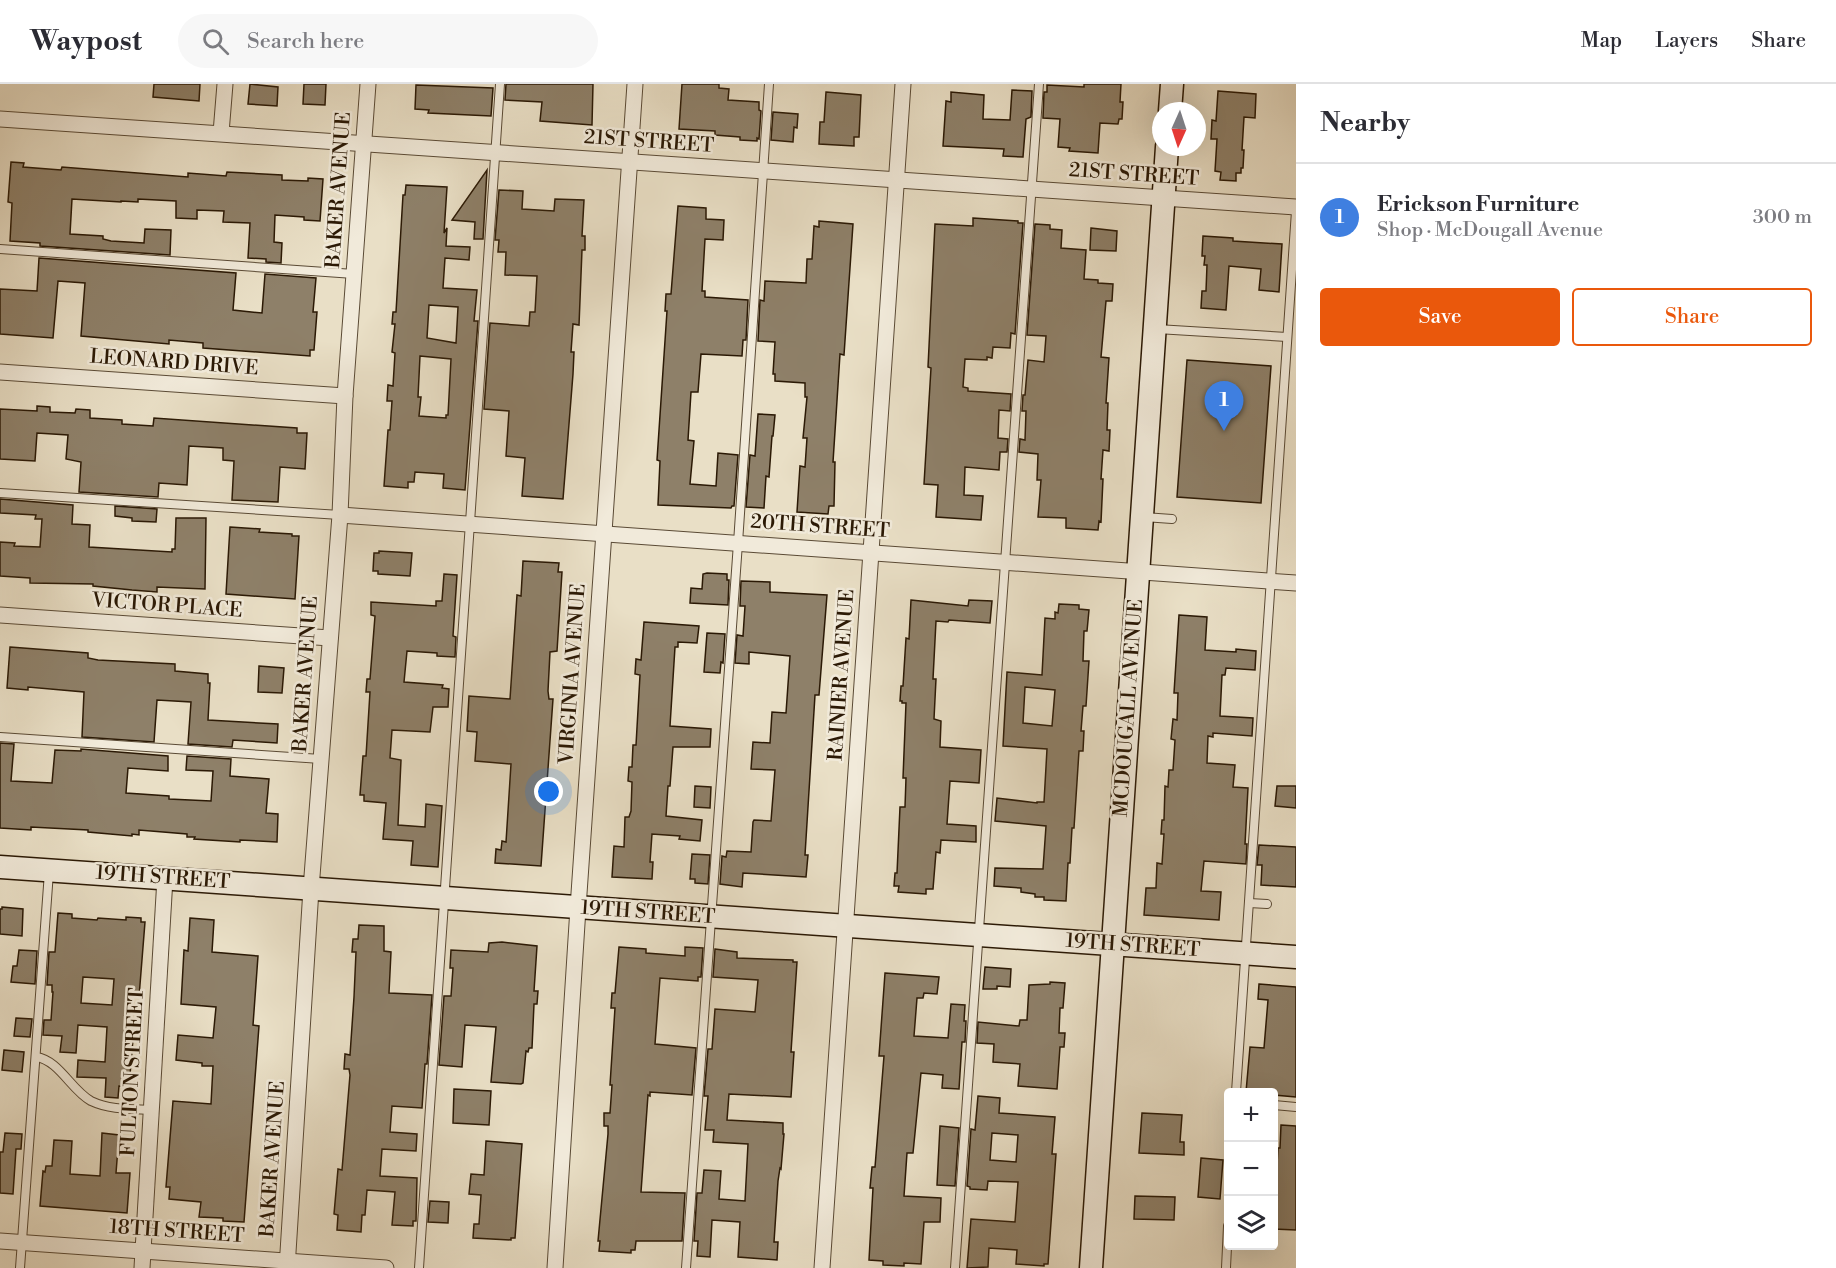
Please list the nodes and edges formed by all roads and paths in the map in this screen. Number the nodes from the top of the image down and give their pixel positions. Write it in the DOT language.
graph roads {
  1 [pos="225,84"];
  2 [pos="368,84"];
  3 [pos="500,84"];
  4 [pos="635,84"];
  5 [pos="769,84"];
  6 [pos="903,84"];
  7 [pos="1040,84"];
  8 [pos="1172,84"];
  9 [pos="1171,102"];
  10 [pos="0,119"];
  11 [pos="221,134"];
  12 [pos="364,144"];
  13 [pos="495,153"];
  14 [pos="1166,156"];
  15 [pos="630,162"];
  16 [pos="764,171"];
  17 [pos="897,180"];
  18 [pos="1032,189"];
  19 [pos="1164,198"];
  20 [pos="1296,209"];
  21 [pos="0,249"];
  22 [pos="354,273"];
  23 [pos="1155,329"];
  24 [pos="1287,338"];
  25 [pos="0,372"];
  26 [pos="345,396"];
  27 [pos="0,493"];
  28 [pos="340,514"];
  29 [pos="1142,517"];
  30 [pos="1172,519"];
  31 [pos="471,524"];
  32 [pos="604,533"];
  33 [pos="738,543"];
  34 [pos="871,552"];
  35 [pos="1006,562"];
  36 [pos="1139,572"];
  37 [pos="1271,582"];
  38 [pos="1296,583"];
  39 [pos="0,615"];
  40 [pos="330,638"];
  41 [pos="0,736"];
  42 [pos="321,759"];
  43 [pos="0,867"];
  44 [pos="49,870"];
  45 [pos="165,879"];
  46 [pos="311,889"];
  47 [pos="445,898"];
  48 [pos="1249,903"];
  49 [pos="1267,904"];
  50 [pos="578,908"];
  51 [pos="711,917"];
  52 [pos="845,926"];
  53 [pos="979,935"];
  54 [pos="1113,945"];
  55 [pos="1245,954"];
  56 [pos="1296,957"];
  57 [pos="36,1057"];
  58 [pos="1236,1088"];
  59 [pos="1278,1105"];
  60 [pos="1296,1107"];
  61 [pos="151,1110"];
  62 [pos="0,1241"];
  63 [pos="21,1243"];
  64 [pos="1227,1250"];
  65 [pos="143,1251"];
  66 [pos="288,1265"];
  67 [pos="20,1268"];
  68 [pos="142,1268"];
  69 [pos="386,1268"];
  70 [pos="419,1268"];
  71 [pos="555,1268"];
  72 [pos="686,1268"];
  73 [pos="822,1268"];
  74 [pos="955,1268"];
  75 [pos="1091,1268"];
  76 [pos="1226,1268"];
  1 -- 11 [label="street"];
  2 -- 12 [label="street, BAKER AVENUE"];
  3 -- 13 [label="lane"];
  4 -- 15 [label="street, VIRGINIA AVENUE"];
  5 -- 16 [label="lane"];
  6 -- 17 [label="street, RAINIER AVENUE"];
  7 -- 18 [label="lane"];
  8 -- 9 [label="street"];
  10 -- 11 [label="street, 21ST STREET"];
  11 -- 12 [label="street, 21ST STREET"];
  12 -- 13 [label="street, 21ST STREET"];
  12 -- 22 [label="street, BAKER AVENUE"];
  13 -- 15 [label="street, 21ST STREET"];
  13 -- 31 [label="lane"];
  14 -- 19 [label="street, MCDOUGALL AVENUE"];
  15 -- 16 [label="street, 21ST STREET"];
  15 -- 32 [label="street, VIRGINIA AVENUE"];
  16 -- 17 [label="street, 21ST STREET"];
  16 -- 33 [label="lane"];
  17 -- 18 [label="street, 21ST STREET"];
  17 -- 34 [label="street, RAINIER AVENUE"];
  18 -- 19 [label="street, 21ST STREET"];
  18 -- 35 [label="lane"];
  19 -- 20 [label="street, 21ST STREET"];
  19 -- 23 [label="street, MCDOUGALL AVENUE"];
  20 -- 24 [label="lane"];
  21 -- 22 [label="lane"];
  22 -- 26 [label="street, BAKER AVENUE"];
  23 -- 24 [label="lane"];
  23 -- 29 [label="street, MCDOUGALL AVENUE"];
  24 -- 37 [label="lane"];
  25 -- 26 [label="street, LEONARD DRIVE"];
  26 -- 28 [label="street, BAKER AVENUE"];
  27 -- 28 [label="lane"];
  28 -- 31 [label="street, 20TH STREET"];
  28 -- 40 [label="street, BAKER AVENUE"];
  29 -- 30 [label="lane"];
  29 -- 36 [label="street, MCDOUGALL AVENUE"];
  31 -- 32 [label="street, 20TH STREET"];
  31 -- 47 [label="lane"];
  32 -- 33 [label="street, 20TH STREET"];
  32 -- 50 [label="street, VIRGINIA AVENUE"];
  33 -- 34 [label="street, 20TH STREET"];
  33 -- 51 [label="lane"];
  34 -- 35 [label="street, 20TH STREET"];
  34 -- 52 [label="street, RAINIER AVENUE"];
  35 -- 36 [label="street, 20TH STREET"];
  35 -- 53 [label="lane"];
  36 -- 37 [label="street, 20TH STREET"];
  36 -- 54 [label="street, MCDOUGALL AVENUE"];
  37 -- 38 [label="street, 20TH STREET"];
  37 -- 48 [label="lane"];
  39 -- 40 [label="street, VICTOR PLACE"];
  40 -- 42 [label="street, BAKER AVENUE"];
  41 -- 42 [label="lane"];
  42 -- 46 [label="street, BAKER AVENUE"];
  43 -- 44 [label="street, 19TH STREET"];
  44 -- 45 [label="street, 19TH STREET"];
  44 -- 57 [label="lane"];
  45 -- 46 [label="street, 19TH STREET"];
  45 -- 61 [label="street, FULTON STREET"];
  46 -- 47 [label="street, 19TH STREET"];
  46 -- 66 [label="street, BAKER AVENUE"];
  47 -- 50 [label="street, 19TH STREET"];
  47 -- 70 [label="lane"];
  48 -- 49 [label="lane"];
  48 -- 55 [label="lane"];
  50 -- 51 [label="street, 19TH STREET"];
  50 -- 71 [label="street, VIRGINIA AVENUE"];
  51 -- 52 [label="street, 19TH STREET"];
  51 -- 72 [label="lane"];
  52 -- 53 [label="street, 19TH STREET"];
  52 -- 73 [label="street, RAINIER AVENUE"];
  53 -- 54 [label="street, 19TH STREET"];
  53 -- 74 [label="lane"];
  54 -- 55 [label="street, 19TH STREET"];
  54 -- 75 [label="street, MCDOUGALL AVENUE"];
  55 -- 56 [label="street, 19TH STREET"];
  55 -- 58 [label="lane"];
  57 -- 61 [label="lane"];
  57 -- 63 [label="lane"];
  59 -- 60 [label="lane"];
  61 -- 65 [label="street, FULTON STREET"];
  62 -- 63 [label="street, 18TH STREET"];
  63 -- 65 [label="street, 18TH STREET"];
  63 -- 67 [label="lane"];
  64 -- 76 [label="lane"];
  65 -- 66 [label="street, 18TH STREET"];
  65 -- 68 [label="street, FULTON STREET"];
  66 -- 69 [label="street, 18TH STREET"];
}
